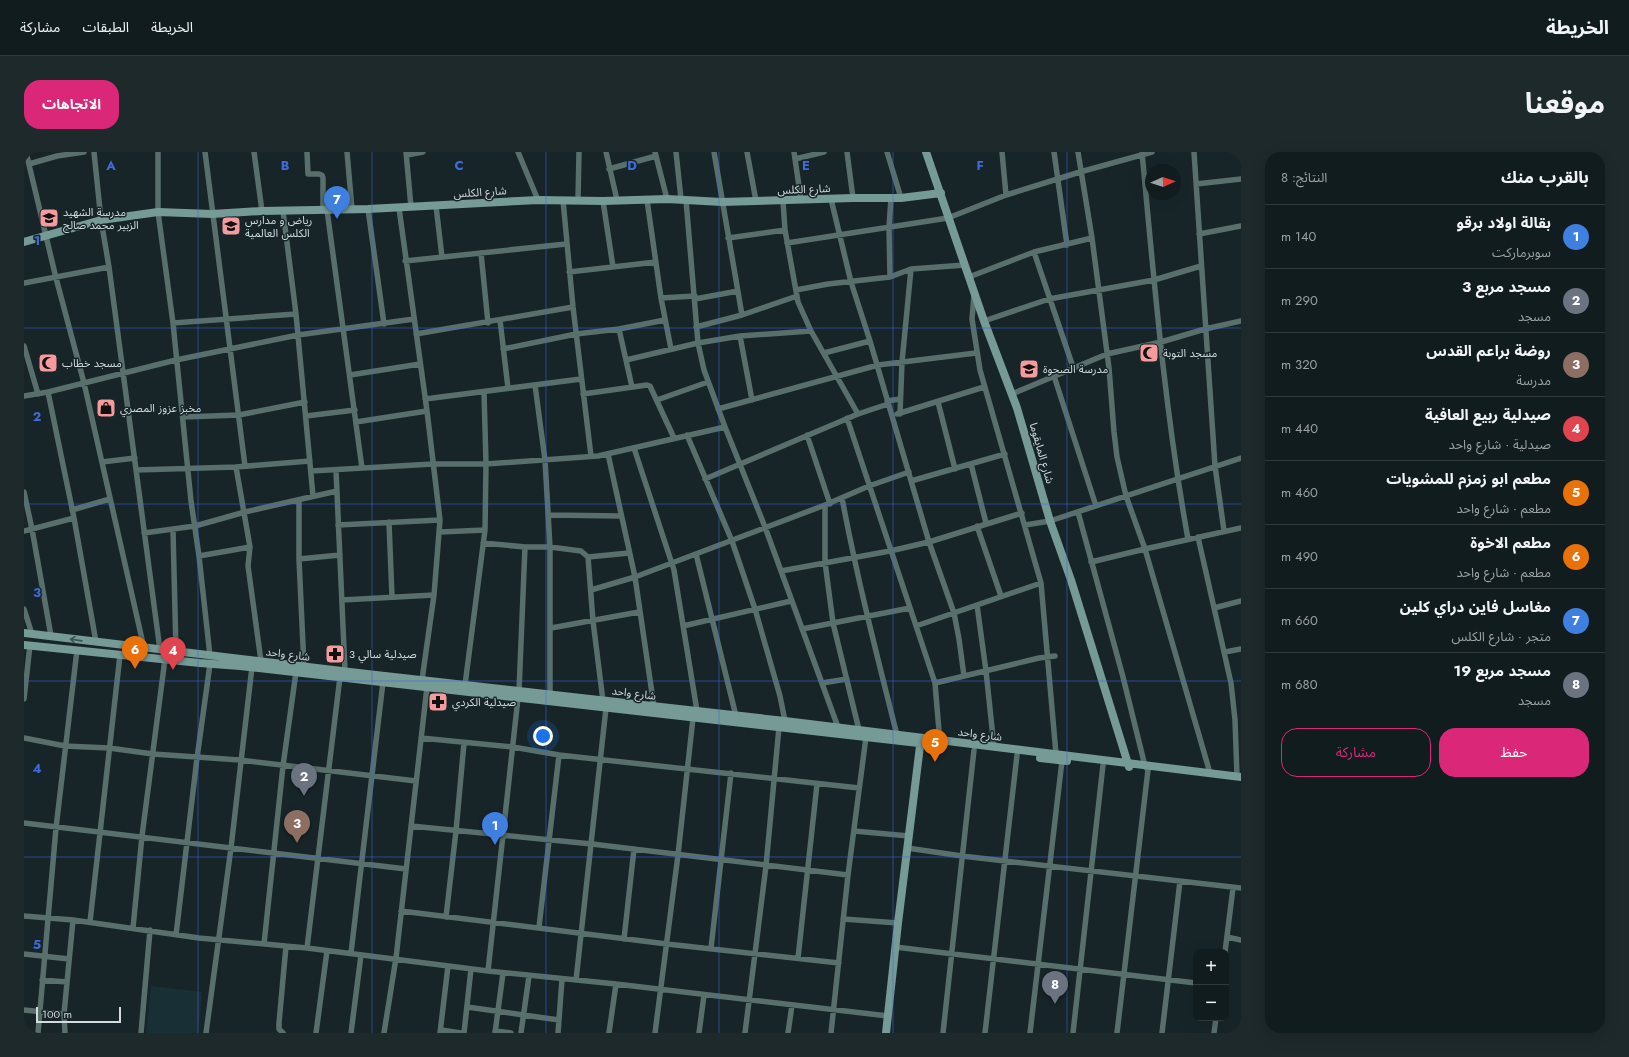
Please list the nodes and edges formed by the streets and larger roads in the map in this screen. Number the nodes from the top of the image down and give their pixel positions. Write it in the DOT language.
graph roads {
  1 [pos="26,152"];
  2 [pos="84,152"];
  3 [pos="94,152"];
  4 [pos="158,152"];
  5 [pos="205,152"];
  6 [pos="254,152"];
  7 [pos="307,152"];
  8 [pos="347,152"];
  9 [pos="423,152"];
  10 [pos="518,152"];
  11 [pos="579,152"];
  12 [pos="606,152"];
  13 [pos="676,152"];
  14 [pos="714,152"];
  15 [pos="747,152"];
  16 [pos="794,152"];
  17 [pos="824,152"];
  18 [pos="847,152"];
  19 [pos="887,152"];
  20 [pos="926,152"];
  21 [pos="1002,152"];
  22 [pos="1054,152"];
  23 [pos="1078,152"];
  24 [pos="1152,152"];
  25 [pos="1194,152"];
  26 [pos="406,153"];
  27 [pos="1142,153"];
  28 [pos="56,154"];
  29 [pos="655,154"];
  30 [pos="795,159"];
  31 [pos="29,164"];
  32 [pos="610,169"];
  33 [pos="1080,172"];
  34 [pos="1057,179"];
  35 [pos="1241,179"];
  36 [pos="1196,184"];
  37 [pos="941,193"];
  38 [pos="1006,195"];
  39 [pos="853,198"];
  40 [pos="891,198"];
  41 [pos="901,198"];
  42 [pos="667,199"];
  43 [pos="831,199"];
  44 [pos="538,200"];
  45 [pos="562,200"];
  46 [pos="578,200"];
  47 [pos="617,200"];
  48 [pos="647,200"];
  49 [pos="684,200"];
  50 [pos="801,200"];
  51 [pos="603,201"];
  52 [pos="756,201"];
  53 [pos="783,201"];
  54 [pos="722,202"];
  55 [pos="436,206"];
  56 [pos="411,207"];
  57 [pos="399,208"];
  58 [pos="352,209"];
  59 [pos="368,209"];
  60 [pos="325,210"];
  61 [pos="262,211"];
  62 [pos="282,211"];
  63 [pos="158,212"];
  64 [pos="212,214"];
  65 [pos="948,218"];
  66 [pos="101,220"];
  67 [pos="1241,226"];
  68 [pos="889,227"];
  69 [pos="785,230"];
  70 [pos="1199,234"];
  71 [pos="47,235"];
  72 [pos="839,235"];
  73 [pos="728,238"];
  74 [pos="1092,238"];
  75 [pos="24,242"];
  76 [pos="787,243"];
  77 [pos="566,244"];
  78 [pos="1067,245"];
  79 [pos="1034,252"];
  80 [pos="481,253"];
  81 [pos="442,257"];
  82 [pos="406,261"];
  83 [pos="656,262"];
  84 [pos="965,265"];
  85 [pos="1201,266"];
  86 [pos="109,267"];
  87 [pos="613,267"];
  88 [pos="911,269"];
  89 [pos="569,272"];
  90 [pos="890,276"];
  91 [pos="969,276"];
  92 [pos="56,278"];
  93 [pos="1154,280"];
  94 [pos="851,282"];
  95 [pos="24,283"];
  96 [pos="1099,290"];
  97 [pos="738,291"];
  98 [pos="975,292"];
  99 [pos="796,293"];
  100 [pos="695,297"];
  101 [pos="661,298"];
  102 [pos="1049,299"];
  103 [pos="573,307"];
  104 [pos="296,314"];
  105 [pos="742,316"];
  106 [pos="227,319"];
  107 [pos="414,319"];
  108 [pos="500,320"];
  109 [pos="665,320"];
  110 [pos="984,321"];
  111 [pos="1241,321"];
  112 [pos="173,322"];
  113 [pos="488,323"];
  114 [pos="384,324"];
  115 [pos="696,327"];
  116 [pos="619,329"];
  117 [pos="1205,329"];
  118 [pos="343,330"];
  119 [pos="810,331"];
  120 [pos="416,334"];
  121 [pos="576,334"];
  122 [pos="298,335"];
  123 [pos="740,336"];
  124 [pos="870,341"];
  125 [pos="1162,342"];
  126 [pos="698,343"];
  127 [pos="24,346"];
  128 [pos="503,349"];
  129 [pos="671,349"];
  130 [pos="230,350"];
  131 [pos="824,353"];
  132 [pos="976,353"];
  133 [pos="1107,354"];
  134 [pos="176,360"];
  135 [pos="626,360"];
  136 [pos="902,362"];
  137 [pos="420,364"];
  138 [pos="878,365"];
  139 [pos="1073,368"];
  140 [pos="123,373"];
  141 [pos="350,375"];
  142 [pos="837,376"];
  143 [pos="1054,376"];
  144 [pos="581,379"];
  145 [pos="708,382"];
  146 [pos="84,383"];
  147 [pos="535,385"];
  148 [pos="632,387"];
  149 [pos="984,387"];
  150 [pos="508,388"];
  151 [pos="48,392"];
  152 [pos="484,392"];
  153 [pos="38,394"];
  154 [pos="584,394"];
  155 [pos="1012,394"];
  156 [pos="24,396"];
  157 [pos="425,399"];
  158 [pos="900,399"];
  159 [pos="657,400"];
  160 [pos="752,400"];
  161 [pos="305,402"];
  162 [pos="938,402"];
  163 [pos="888,403"];
  164 [pos="718,409"];
  165 [pos="355,410"];
  166 [pos="427,411"];
  167 [pos="858,414"];
  168 [pos="900,414"];
  169 [pos="239,415"];
  170 [pos="306,416"];
  171 [pos="892,416"];
  172 [pos="183,417"];
  173 [pos="848,418"];
  174 [pos="356,422"];
  175 [pos="725,427"];
  176 [pos="687,435"];
  177 [pos="807,435"];
  178 [pos="674,438"];
  179 [pos="634,448"];
  180 [pos="608,454"];
  181 [pos="1005,454"];
  182 [pos="591,456"];
  183 [pos="135,458"];
  184 [pos="1241,458"];
  185 [pos="545,460"];
  186 [pos="310,461"];
  187 [pos="102,462"];
  188 [pos="433,464"];
  189 [pos="486,464"];
  190 [pos="739,464"];
  191 [pos="971,464"];
  192 [pos="246,466"];
  193 [pos="1215,466"];
  194 [pos="187,467"];
  195 [pos="236,467"];
  196 [pos="362,468"];
  197 [pos="955,469"];
  198 [pos="136,470"];
  199 [pos="336,470"];
  200 [pos="311,471"];
  201 [pos="909,472"];
  202 [pos="1177,478"];
  203 [pos="705,479"];
  204 [pos="912,481"];
  205 [pos="869,486"];
  206 [pos="24,492"];
  207 [pos="336,492"];
  208 [pos="313,496"];
  209 [pos="1126,496"];
  210 [pos="842,498"];
  211 [pos="110,499"];
  212 [pos="299,500"];
  213 [pos="828,505"];
  214 [pos="1096,506"];
  215 [pos="72,510"];
  216 [pos="245,512"];
  217 [pos="1078,512"];
  218 [pos="1022,513"];
  219 [pos="548,515"];
  220 [pos="620,516"];
  221 [pos="74,518"];
  222 [pos="440,520"];
  223 [pos="1050,521"];
  224 [pos="389,522"];
  225 [pos="986,523"];
  226 [pos="338,525"];
  227 [pos="1025,525"];
  228 [pos="195,526"];
  229 [pos="977,526"];
  230 [pos="765,527"];
  231 [pos="1241,528"];
  232 [pos="32,529"];
  233 [pos="173,530"];
  234 [pos="485,530"];
  235 [pos="24,531"];
  236 [pos="1224,531"];
  237 [pos="440,532"];
  238 [pos="144,533"];
  239 [pos="1198,537"];
  240 [pos="1188,539"];
  241 [pos="732,541"];
  242 [pos="929,542"];
  243 [pos="483,544"];
  244 [pos="525,547"];
  245 [pos="550,547"];
  246 [pos="250,548"];
  247 [pos="1145,549"];
  248 [pos="890,551"];
  249 [pos="629,553"];
  250 [pos="696,554"];
  251 [pos="340,555"];
  252 [pos="199,556"];
  253 [pos="588,557"];
  254 [pos="853,557"];
  255 [pos="299,559"];
  256 [pos="825,562"];
  257 [pos="1091,562"];
  258 [pos="673,563"];
  259 [pos="781,571"];
  260 [pos="634,577"];
  261 [pos="1041,583"];
  262 [pos="591,590"];
  263 [pos="434,595"];
  264 [pos="1001,596"];
  265 [pos="392,597"];
  266 [pos="342,600"];
  267 [pos="791,601"];
  268 [pos="1241,601"];
  269 [pos="977,605"];
  270 [pos="910,608"];
  271 [pos="1214,608"];
  272 [pos="24,609"];
  273 [pos="755,609"];
  274 [pos="640,612"];
  275 [pos="954,613"];
  276 [pos="867,616"];
  277 [pos="712,618"];
  278 [pos="593,621"];
  279 [pos="833,623"];
  280 [pos="683,626"];
  281 [pos="916,626"];
  282 [pos="551,628"];
  283 [pos="802,629"];
  284 [pos="28,633"];
  285 [pos="51,636"];
  286 [pos="96,642"];
  287 [pos="27,645"];
  288 [pos="144,648"];
  289 [pos="1241,649"];
  290 [pos="77,650"];
  291 [pos="160,650"];
  292 [pos="176,652"];
  293 [pos="1225,652"];
  294 [pos="120,654"];
  295 [pos="1047,656"];
  296 [pos="1054,656"];
  297 [pos="165,660"];
  298 [pos="210,660"];
  299 [pos="261,661"];
  300 [pos="252,667"];
  301 [pos="304,667"];
  302 [pos="986,670"];
  303 [pos="296,672"];
  304 [pos="342,674"];
  305 [pos="964,676"];
  306 [pos="846,679"];
  307 [pos="393,680"];
  308 [pos="422,680"];
  309 [pos="383,682"];
  310 [pos="822,682"];
  311 [pos="935,683"];
  312 [pos="465,685"];
  313 [pos="427,687"];
  314 [pos="550,694"];
  315 [pos="519,695"];
  316 [pos="24,699"];
  317 [pos="605,704"];
  318 [pos="616,705"];
  319 [pos="654,707"];
  320 [pos="695,715"];
  321 [pos="736,716"];
  322 [pos="782,724"];
  323 [pos="859,730"];
  324 [pos="839,731"];
  325 [pos="897,735"];
  326 [pos="866,737"];
  327 [pos="24,738"];
  328 [pos="421,738"];
  329 [pos="920,740"];
  330 [pos="932,742"];
  331 [pos="464,743"];
  332 [pos="65,746"];
  333 [pos="513,747"];
  334 [pos="994,747"];
  335 [pos="109,748"];
  336 [pos="974,750"];
  337 [pos="153,754"];
  338 [pos="559,755"];
  339 [pos="1017,755"];
  340 [pos="1059,757"];
  341 [pos="197,758"];
  342 [pos="240,760"];
  343 [pos="601,760"];
  344 [pos="284,766"];
  345 [pos="1103,766"];
  346 [pos="1129,766"];
  347 [pos="1146,768"];
  348 [pos="688,769"];
  349 [pos="328,771"];
  350 [pos="731,773"];
  351 [pos="1210,773"];
  352 [pos="372,776"];
  353 [pos="1240,778"];
  354 [pos="774,779"];
  355 [pos="416,781"];
  356 [pos="817,784"];
  357 [pos="859,788"];
  358 [pos="24,823"];
  359 [pos="411,826"];
  360 [pos="56,828"];
  361 [pos="456,831"];
  362 [pos="854,831"];
  363 [pos="100,832"];
  364 [pos="142,836"];
  365 [pos="503,836"];
  366 [pos="909,836"];
  367 [pos="550,841"];
  368 [pos="187,843"];
  369 [pos="592,844"];
  370 [pos="231,848"];
  371 [pos="907,848"];
  372 [pos="634,849"];
  373 [pos="274,853"];
  374 [pos="678,855"];
  375 [pos="962,856"];
  376 [pos="318,858"];
  377 [pos="721,860"];
  378 [pos="1005,861"];
  379 [pos="363,863"];
  380 [pos="766,866"];
  381 [pos="1049,866"];
  382 [pos="406,869"];
  383 [pos="806,870"];
  384 [pos="1091,871"];
  385 [pos="848,875"];
  386 [pos="1135,876"];
  387 [pos="1180,881"];
  388 [pos="1233,888"];
  389 [pos="1241,888"];
  390 [pos="401,911"];
  391 [pos="24,916"];
  392 [pos="446,917"];
  393 [pos="47,918"];
  394 [pos="843,919"];
  395 [pos="73,920"];
  396 [pos="90,922"];
  397 [pos="493,922"];
  398 [pos="898,923"];
  399 [pos="539,927"];
  400 [pos="133,928"];
  401 [pos="150,930"];
  402 [pos="581,934"];
  403 [pos="176,935"];
  404 [pos="1227,937"];
  405 [pos="218,939"];
  406 [pos="624,939"];
  407 [pos="1241,940"];
  408 [pos="264,944"];
  409 [pos="667,944"];
  410 [pos="286,946"];
  411 [pos="895,947"];
  412 [pos="307,948"];
  413 [pos="711,948"];
  414 [pos="1225,949"];
  415 [pos="327,951"];
  416 [pos="755,953"];
  417 [pos="24,954"];
  418 [pos="351,954"];
  419 [pos="952,954"];
  420 [pos="362,955"];
  421 [pos="44,956"];
  422 [pos="396,958"];
  423 [pos="798,958"];
  424 [pos="69,959"];
  425 [pos="993,960"];
  426 [pos="839,963"];
  427 [pos="1038,965"];
  428 [pos="448,966"];
  429 [pos="472,969"];
  430 [pos="1080,970"];
  431 [pos="488,971"];
  432 [pos="503,973"];
  433 [pos="1124,974"];
  434 [pos="529,976"];
  435 [pos="562,979"];
  436 [pos="42,980"];
  437 [pos="576,980"];
  438 [pos="1168,980"];
  439 [pos="67,982"];
  440 [pos="1193,983"];
  441 [pos="616,984"];
  442 [pos="661,990"];
  443 [pos="704,995"];
  444 [pos="749,1000"];
  445 [pos="792,1005"];
  446 [pos="467,1007"];
  447 [pos="24,1010"];
  448 [pos="834,1010"];
  449 [pos="498,1011"];
  450 [pos="40,1012"];
  451 [pos="64,1014"];
  452 [pos="523,1015"];
  453 [pos="888,1016"];
  454 [pos="559,1020"];
  455 [pos="1216,1021"];
  456 [pos="440,1031"];
  457 [pos="495,1032"];
  458 [pos="38,1033"];
  459 [pos="65,1033"];
  460 [pos="141,1033"];
  461 [pos="206,1033"];
  462 [pos="283,1033"];
  463 [pos="316,1033"];
  464 [pos="351,1033"];
  465 [pos="384,1033"];
  466 [pos="463,1033"];
  467 [pos="511,1033"];
  468 [pos="521,1033"];
  469 [pos="558,1033"];
  470 [pos="609,1033"];
  471 [pos="655,1033"];
  472 [pos="699,1033"];
  473 [pos="745,1033"];
  474 [pos="788,1033"];
  475 [pos="831,1033"];
  476 [pos="889,1033"];
  477 [pos="943,1033"];
  478 [pos="985,1033"];
  479 [pos="1030,1033"];
  480 [pos="1073,1033"];
  481 [pos="1117,1033"];
  482 [pos="1162,1033"];
  483 [pos="1214,1033"];
  1 -- 31 [label="street"];
  2 -- 28 [label="street"];
  3 -- 66 [label="street"];
  4 -- 63 [label="street"];
  5 -- 64 [label="street"];
  6 -- 61 [label="street"];
  7 -- 60 [label="street"];
  8 -- 58 [label="street"];
  9 -- 26 [label="street"];
  10 -- 44 [label="street"];
  11 -- 46 [label="street"];
  12 -- 32 [label="street"];
  13 -- 49 [label="street"];
  14 -- 54 [label="street"];
  15 -- 52 [label="street"];
  16 -- 30 [label="street"];
  17 -- 30 [label="street"];
  18 -- 39 [label="street"];
  19 -- 41 [label="street"];
  20 -- 37 [label="street, شارع المايقوما"];
  21 -- 38 [label="street"];
  22 -- 34 [label="street"];
  23 -- 33 [label="street"];
  24 -- 27 [label="street"];
  25 -- 36 [label="street"];
  26 -- 56 [label="street"];
  27 -- 33 [label="street"];
  27 -- 93 [label="street"];
  28 -- 31 [label="street"];
  29 -- 32 [label="street"];
  29 -- 42 [label="street"];
  30 -- 50 [label="street"];
  31 -- 71 [label="street"];
  32 -- 47 [label="street"];
  33 -- 34 [label="street"];
  33 -- 74 [label="street"];
  34 -- 38 [label="street"];
  34 -- 78 [label="street"];
  35 -- 36 [label="street"];
  36 -- 70 [label="street"];
  37 -- 41 [label="street, شارع الكلس"];
  37 -- 65 [label="street, شارع المايقوما"];
  38 -- 65 [label="street"];
  39 -- 40 [label="street, شارع الكلس"];
  39 -- 43 [label="street, شارع الكلس"];
  40 -- 41 [label="street, شارع الكلس"];
  40 -- 68 [label="street"];
  42 -- 48 [label="street, شارع الكلس"];
  42 -- 49 [label="street, شارع الكلس"];
  43 -- 50 [label="street, شارع الكلس"];
  43 -- 72 [label="street"];
  44 -- 45 [label="street, شارع الكلس"];
  44 -- 55 [label="street, شارع الكلس"];
  45 -- 46 [label="street, شارع الكلس"];
  45 -- 77 [label="street"];
  46 -- 51 [label="street, شارع الكلس"];
  47 -- 48 [label="street, شارع الكلس"];
  47 -- 51 [label="street, شارع الكلس"];
  48 -- 83 [label="street"];
  49 -- 54 [label="street, شارع الكلس"];
  49 -- 100 [label="street"];
  50 -- 53 [label="street, شارع الكلس"];
  51 -- 87 [label="street"];
  52 -- 53 [label="street, شارع الكلس"];
  52 -- 54 [label="street, شارع الكلس"];
  53 -- 69 [label="street"];
  54 -- 73 [label="street"];
  55 -- 56 [label="street, شارع الكلس"];
  55 -- 81 [label="street"];
  56 -- 57 [label="street, شارع الكلس"];
  57 -- 59 [label="street, شارع الكلس"];
  57 -- 82 [label="street"];
  58 -- 59 [label="street, شارع الكلس"];
  58 -- 60 [label="street, شارع الكلس"];
  59 -- 114 [label="street"];
  60 -- 62 [label="street, شارع الكلس"];
  60 -- 118 [label="street"];
  61 -- 62 [label="street, شارع الكلس"];
  61 -- 64 [label="street, شارع الكلس"];
  62 -- 104 [label="street"];
  63 -- 64 [label="street, شارع الكلس"];
  63 -- 66 [label="street, شارع الكلس"];
  63 -- 112 [label="street"];
  64 -- 106 [label="street"];
  65 -- 68 [label="street"];
  65 -- 84 [label="street, شارع المايقوما"];
  66 -- 71 [label="street, شارع الكلس"];
  66 -- 86 [label="street"];
  67 -- 70 [label="street"];
  68 -- 72 [label="street"];
  68 -- 90 [label="street"];
  69 -- 73 [label="street"];
  69 -- 76 [label="street"];
  70 -- 85 [label="street"];
  71 -- 75 [label="street, شارع الكلس"];
  71 -- 92 [label="street"];
  72 -- 76 [label="street"];
  72 -- 94 [label="street"];
  73 -- 97 [label="street"];
  74 -- 78 [label="street"];
  74 -- 96 [label="street"];
  76 -- 99 [label="street"];
  77 -- 80 [label="street"];
  77 -- 89 [label="street"];
  78 -- 79 [label="street"];
  79 -- 91 [label="street"];
  79 -- 102 [label="street"];
  80 -- 81 [label="street"];
  80 -- 113 [label="street"];
  81 -- 82 [label="street"];
  82 -- 107 [label="street"];
  83 -- 87 [label="street"];
  83 -- 101 [label="street"];
  84 -- 88 [label="street"];
  84 -- 91 [label="street, شارع المايقوما"];
  85 -- 93 [label="street"];
  85 -- 117 [label="street"];
  86 -- 92 [label="street"];
  86 -- 140 [label="street"];
  87 -- 89 [label="street"];
  88 -- 90 [label="street"];
  88 -- 136 [label="street"];
  89 -- 103 [label="street"];
  90 -- 94 [label="street"];
  91 -- 98 [label="street, شارع المايقوما"];
  92 -- 95 [label="street"];
  92 -- 146 [label="street"];
  93 -- 96 [label="street"];
  93 -- 125 [label="street"];
  94 -- 99 [label="street"];
  94 -- 124 [label="street"];
  96 -- 102 [label="street"];
  96 -- 133 [label="street"];
  97 -- 100 [label="street"];
  97 -- 105 [label="street"];
  98 -- 110 [label="street, شارع المايقوما"];
  98 -- 132 [label="street"];
  99 -- 105 [label="street"];
  99 -- 119 [label="street"];
  100 -- 101 [label="street"];
  100 -- 115 [label="street"];
  101 -- 109 [label="street"];
  102 -- 110 [label="street"];
  102 -- 139 [label="street"];
  103 -- 108 [label="street"];
  103 -- 121 [label="street"];
  104 -- 106 [label="street"];
  104 -- 122 [label="street"];
  105 -- 115 [label="street"];
  106 -- 112 [label="street"];
  106 -- 130 [label="street"];
  107 -- 114 [label="street"];
  107 -- 120 [label="street"];
  108 -- 113 [label="street"];
  108 -- 128 [label="street"];
  109 -- 116 [label="street"];
  109 -- 129 [label="street"];
  110 -- 155 [label="street, شارع المايقوما"];
  111 -- 117 [label="street"];
  112 -- 134 [label="street"];
  113 -- 120 [label="street"];
  114 -- 118 [label="street"];
  115 -- 126 [label="street"];
  116 -- 121 [label="street"];
  116 -- 135 [label="street"];
  117 -- 125 [label="street"];
  117 -- 193 [label="street"];
  118 -- 122 [label="street"];
  118 -- 141 [label="street"];
  119 -- 123 [label="street"];
  119 -- 131 [label="street"];
  120 -- 137 [label="street"];
  121 -- 128 [label="street"];
  121 -- 144 [label="street"];
  122 -- 130 [label="street"];
  122 -- 161 [label="street"];
  123 -- 126 [label="street"];
  123 -- 160 [label="street"];
  124 -- 131 [label="street"];
  124 -- 138 [label="street"];
  125 -- 133 [label="street"];
  125 -- 202 [label="street"];
  126 -- 129 [label="street"];
  126 -- 145 [label="street"];
  127 -- 153 [label="street"];
  128 -- 150 [label="street"];
  129 -- 135 [label="street"];
  130 -- 134 [label="street"];
  130 -- 169 [label="street"];
  131 -- 142 [label="street"];
  132 -- 136 [label="street"];
  132 -- 149 [label="street"];
  133 -- 139 [label="street"];
  133 -- 209 [label="street"];
  134 -- 140 [label="street"];
  134 -- 172 [label="street"];
  135 -- 148 [label="street"];
  136 -- 138 [label="street"];
  136 -- 158 [label="street"];
  137 -- 141 [label="street"];
  137 -- 157 [label="street"];
  138 -- 142 [label="street"];
  138 -- 163 [label="street"];
  139 -- 143 [label="street"];
  140 -- 146 [label="street"];
  140 -- 183 [label="street"];
  141 -- 165 [label="street"];
  142 -- 160 [label="street"];
  142 -- 167 [label="street"];
  143 -- 155 [label="street"];
  143 -- 214 [label="street"];
  144 -- 147 [label="street"];
  144 -- 154 [label="street"];
  145 -- 159 [label="street"];
  145 -- 164 [label="street"];
  146 -- 151 [label="street"];
  146 -- 187 [label="street"];
  147 -- 150 [label="street"];
  147 -- 185 [label="street"];
  148 -- 154 [label="street"];
  148 -- 159 [label="street"];
  149 -- 162 [label="street"];
  149 -- 181 [label="street"];
  150 -- 152 [label="street"];
  151 -- 153 [label="street"];
  151 -- 215 [label="street"];
  152 -- 157 [label="street"];
  152 -- 189 [label="street"];
  153 -- 156 [label="street"];
  154 -- 182 [label="street"];
  155 -- 223 [label="street, شارع المايقوما"];
  157 -- 166 [label="street"];
  158 -- 163 [label="street"];
  158 -- 168 [label="street"];
  159 -- 178 [label="street"];
  160 -- 164 [label="street"];
  161 -- 169 [label="street"];
  161 -- 170 [label="street"];
  162 -- 168 [label="street"];
  162 -- 197 [label="street"];
  163 -- 167 [label="street"];
  163 -- 171 [label="street"];
  164 -- 175 [label="street"];
  165 -- 170 [label="street"];
  165 -- 174 [label="street"];
  166 -- 174 [label="street"];
  166 -- 188 [label="street"];
  167 -- 173 [label="street"];
  168 -- 171 [label="street"];
  169 -- 172 [label="street"];
  169 -- 192 [label="street"];
  170 -- 186 [label="street"];
  171 -- 201 [label="street"];
  172 -- 194 [label="street"];
  173 -- 177 [label="street"];
  173 -- 205 [label="street"];
  174 -- 196 [label="street"];
  175 -- 176 [label="street"];
  175 -- 190 [label="street"];
  176 -- 178 [label="street"];
  176 -- 203 [label="street"];
  177 -- 190 [label="street"];
  177 -- 213 [label="street"];
  178 -- 179 [label="street"];
  179 -- 180 [label="street"];
  179 -- 258 [label="street"];
  180 -- 182 [label="street"];
  180 -- 220 [label="street"];
  181 -- 191 [label="street"];
  181 -- 218 [label="street"];
  182 -- 185 [label="street"];
  183 -- 187 [label="street"];
  183 -- 198 [label="street"];
  184 -- 193 [label="street"];
  185 -- 189 [label="street"];
  185 -- 219 [label="street"];
  186 -- 192 [label="street"];
  186 -- 200 [label="street"];
  187 -- 211 [label="street"];
  188 -- 189 [label="street"];
  188 -- 196 [label="street"];
  188 -- 222 [label="street"];
  189 -- 234 [label="street"];
  190 -- 203 [label="street"];
  190 -- 230 [label="street"];
  191 -- 197 [label="street"];
  191 -- 225 [label="street"];
  192 -- 195 [label="street"];
  193 -- 202 [label="street"];
  193 -- 236 [label="street"];
  194 -- 195 [label="street"];
  194 -- 198 [label="street"];
  194 -- 228 [label="street"];
  195 -- 216 [label="street"];
  196 -- 199 [label="street"];
  197 -- 204 [label="street"];
  198 -- 238 [label="street"];
  199 -- 200 [label="street"];
  199 -- 207 [label="street"];
  200 -- 208 [label="street"];
  201 -- 204 [label="street"];
  201 -- 205 [label="street"];
  202 -- 209 [label="street"];
  202 -- 240 [label="street"];
  203 -- 241 [label="street"];
  204 -- 242 [label="street"];
  205 -- 210 [label="street"];
  205 -- 248 [label="street"];
  206 -- 232 [label="street"];
  207 -- 208 [label="street"];
  207 -- 226 [label="street"];
  208 -- 212 [label="street"];
  209 -- 214 [label="street"];
  209 -- 247 [label="street"];
  210 -- 213 [label="street"];
  210 -- 254 [label="street"];
  211 -- 215 [label="street"];
  211 -- 288 [label="street"];
  212 -- 216 [label="street"];
  212 -- 255 [label="street"];
  213 -- 230 [label="street"];
  213 -- 256 [label="street"];
  214 -- 217 [label="street"];
  215 -- 221 [label="street"];
  216 -- 228 [label="street"];
  216 -- 246 [label="street"];
  217 -- 223 [label="street"];
  217 -- 257 [label="street"];
  218 -- 225 [label="street"];
  218 -- 227 [label="street"];
  219 -- 220 [label="street"];
  219 -- 245 [label="street"];
  220 -- 249 [label="street"];
  221 -- 232 [label="street"];
  221 -- 286 [label="street"];
  222 -- 224 [label="street"];
  222 -- 237 [label="street"];
  223 -- 227 [label="street"];
  223 -- 346 [label="street, شارع المايقوما"];
  224 -- 226 [label="street"];
  224 -- 265 [label="street"];
  225 -- 229 [label="street"];
  226 -- 251 [label="street"];
  227 -- 261 [label="street"];
  228 -- 233 [label="street"];
  228 -- 252 [label="street"];
  229 -- 242 [label="street"];
  229 -- 264 [label="street"];
  230 -- 241 [label="street"];
  230 -- 259 [label="street"];
  231 -- 236 [label="street"];
  232 -- 235 [label="street"];
  232 -- 285 [label="street"];
  233 -- 238 [label="street"];
  233 -- 292 [label="street"];
  234 -- 237 [label="street"];
  234 -- 243 [label="street"];
  236 -- 239 [label="street"];
  237 -- 263 [label="street"];
  238 -- 291 [label="street"];
  239 -- 240 [label="street"];
  239 -- 271 [label="street"];
  240 -- 247 [label="street"];
  241 -- 250 [label="street"];
  241 -- 273 [label="street"];
  242 -- 248 [label="street"];
  242 -- 275 [label="street"];
  243 -- 244 [label="street"];
  243 -- 312 [label="street"];
  244 -- 245 [label="street"];
  244 -- 315 [label="street"];
  245 -- 253 [label="street"];
  245 -- 282 [label="street"];
  246 -- 252 [label="street"];
  246 -- 299 [label="street"];
  247 -- 257 [label="street"];
  247 -- 351 [label="street"];
  248 -- 254 [label="street"];
  248 -- 270 [label="street"];
  249 -- 253 [label="street"];
  249 -- 260 [label="street"];
  250 -- 258 [label="street"];
  250 -- 277 [label="street"];
  251 -- 255 [label="street"];
  251 -- 266 [label="street"];
  252 -- 298 [label="street"];
  253 -- 262 [label="street"];
  254 -- 256 [label="street"];
  254 -- 276 [label="street"];
  255 -- 301 [label="street"];
  256 -- 259 [label="street"];
  256 -- 279 [label="street"];
  257 -- 347 [label="street"];
  258 -- 260 [label="street"];
  258 -- 280 [label="street"];
  259 -- 267 [label="street"];
  260 -- 262 [label="street"];
  260 -- 274 [label="street"];
  261 -- 264 [label="street"];
  261 -- 295 [label="street"];
  262 -- 278 [label="street"];
  263 -- 265 [label="street"];
  263 -- 308 [label="street"];
  264 -- 269 [label="street"];
  265 -- 266 [label="street"];
  266 -- 304 [label="street"];
  267 -- 273 [label="street"];
  267 -- 283 [label="street"];
  268 -- 271 [label="street"];
  269 -- 275 [label="street"];
  269 -- 302 [label="street"];
  270 -- 276 [label="street"];
  270 -- 281 [label="street"];
  271 -- 293 [label="street"];
  272 -- 284 [label="street"];
  273 -- 277 [label="street"];
  273 -- 322 [label="street"];
  274 -- 278 [label="street"];
  274 -- 319 [label="street"];
  275 -- 281 [label="street"];
  275 -- 305 [label="street"];
  276 -- 279 [label="street"];
  276 -- 325 [label="street"];
  277 -- 280 [label="street"];
  277 -- 321 [label="street"];
  278 -- 282 [label="street"];
  278 -- 317 [label="street"];
  279 -- 283 [label="street"];
  279 -- 306 [label="street"];
  280 -- 320 [label="street"];
  281 -- 311 [label="street"];
  282 -- 314 [label="street"];
  283 -- 310 [label="street"];
  284 -- 285 [label="street, شارع واحد"];
  286 -- 285 [label="street, شارع واحد, one-way"];
  286 -- 288 [label="street, شارع واحد"];
  287 -- 290 [label="street, شارع واحد"];
  287 -- 316 [label="street"];
  288 -- 291 [label="street, شارع واحد"];
  289 -- 293 [label="street"];
  290 -- 294 [label="street, شارع واحد"];
  290 -- 332 [label="street"];
  291 -- 292 [label="street, شارع واحد"];
  292 -- 298 [label="street, شارع واحد"];
  293 -- 353 [label="street"];
  294 -- 297 [label="street, شارع واحد"];
  294 -- 335 [label="street"];
  295 -- 296 [label="street"];
  295 -- 302 [label="street"];
  295 -- 340 [label="street"];
  297 -- 298 [label="street, شارع واحد"];
  297 -- 337 [label="street"];
  298 -- 299 [label="street, شارع واحد"];
  298 -- 300 [label="street, شارع واحد"];
  298 -- 341 [label="street"];
  299 -- 301 [label="street, شارع واحد"];
  300 -- 303 [label="street, شارع واحد"];
  300 -- 342 [label="street"];
  301 -- 304 [label="street, شارع واحد"];
  302 -- 305 [label="street"];
  302 -- 334 [label="street"];
  303 -- 304 [label="street, شارع واحد"];
  303 -- 344 [label="street"];
  304 -- 307 [label="street, شارع واحد"];
  304 -- 309 [label="street, شارع واحد"];
  304 -- 349 [label="street"];
  305 -- 311 [label="street"];
  306 -- 310 [label="street"];
  306 -- 323 [label="street"];
  307 -- 308 [label="street, شارع واحد"];
  307 -- 309 [label="street, شارع واحد"];
  307 -- 313 [label="street, شارع واحد"];
  308 -- 312 [label="street, شارع واحد"];
  309 -- 352 [label="street"];
  310 -- 324 [label="street"];
  311 -- 330 [label="street"];
  312 -- 315 [label="street, شارع واحد"];
  313 -- 315 [label="street, شارع واحد"];
  313 -- 328 [label="street"];
  314 -- 315 [label="street, شارع واحد"];
  314 -- 317 [label="street, شارع واحد"];
  315 -- 317 [label="street, شارع واحد"];
  315 -- 333 [label="street"];
  317 -- 318 [label="street, شارع واحد"];
  317 -- 343 [label="street"];
  318 -- 319 [label="street, شارع واحد"];
  318 -- 320 [label="street, شارع واحد"];
  319 -- 320 [label="street, شارع واحد"];
  320 -- 321 [label="street, شارع واحد"];
  320 -- 322 [label="street, شارع واحد"];
  320 -- 348 [label="street"];
  321 -- 322 [label="street, شارع واحد"];
  322 -- 324 [label="street, شارع واحد"];
  322 -- 354 [label="street"];
  323 -- 324 [label="street, شارع واحد"];
  323 -- 325 [label="street, شارع واحد"];
  324 -- 326 [label="street, شارع واحد"];
  325 -- 329 [label="street, شارع واحد"];
  326 -- 329 [label="street, شارع واحد"];
  326 -- 357 [label="street"];
  327 -- 332 [label="street"];
  328 -- 331 [label="street"];
  328 -- 355 [label="street"];
  329 -- 330 [label="street, شارع واحد"];
  329 -- 366 [label="street"];
  330 -- 334 [label="street, شارع واحد"];
  330 -- 336 [label="street, شارع واحد"];
  331 -- 333 [label="street"];
  331 -- 361 [label="street"];
  332 -- 335 [label="street"];
  332 -- 360 [label="street"];
  333 -- 338 [label="street"];
  333 -- 365 [label="street"];
  334 -- 340 [label="street, شارع واحد"];
  335 -- 337 [label="street"];
  335 -- 363 [label="street"];
  336 -- 339 [label="street, شارع واحد"];
  336 -- 375 [label="street"];
  337 -- 341 [label="street"];
  337 -- 364 [label="street"];
  338 -- 343 [label="street"];
  338 -- 367 [label="street"];
  339 -- 340 [label="street, شارع واحد"];
  339 -- 378 [label="street"];
  340 -- 345 [label="street, شارع واحد"];
  340 -- 346 [label="street, شارع واحد"];
  340 -- 381 [label="street"];
  341 -- 342 [label="street"];
  341 -- 368 [label="street"];
  342 -- 344 [label="street"];
  342 -- 370 [label="street"];
  343 -- 348 [label="street"];
  343 -- 369 [label="street"];
  344 -- 349 [label="street"];
  344 -- 373 [label="street"];
  345 -- 346 [label="street, شارع واحد"];
  345 -- 384 [label="street"];
  346 -- 347 [label="street, شارع واحد"];
  347 -- 351 [label="street, شارع واحد"];
  347 -- 353 [label="street, شارع واحد"];
  347 -- 386 [label="street"];
  348 -- 350 [label="street"];
  348 -- 374 [label="street"];
  349 -- 352 [label="street"];
  349 -- 376 [label="street"];
  350 -- 354 [label="street"];
  350 -- 377 [label="street"];
  351 -- 353 [label="street, شارع واحد"];
  352 -- 355 [label="street"];
  352 -- 379 [label="street"];
  354 -- 356 [label="street"];
  354 -- 380 [label="street"];
  355 -- 359 [label="street"];
  356 -- 357 [label="street"];
  356 -- 383 [label="street"];
  357 -- 362 [label="street"];
  358 -- 360 [label="street"];
  359 -- 361 [label="street"];
  359 -- 382 [label="street"];
  360 -- 363 [label="street"];
  360 -- 393 [label="street"];
  361 -- 365 [label="street"];
  361 -- 392 [label="street"];
  362 -- 366 [label="street"];
  362 -- 385 [label="street"];
  363 -- 364 [label="street"];
  363 -- 396 [label="street"];
  364 -- 368 [label="street"];
  364 -- 400 [label="street"];
  365 -- 367 [label="street"];
  365 -- 397 [label="street"];
  366 -- 371 [label="street"];
  367 -- 369 [label="street"];
  367 -- 399 [label="street"];
  368 -- 370 [label="street"];
  368 -- 403 [label="street"];
  369 -- 372 [label="street"];
  369 -- 402 [label="street"];
  370 -- 373 [label="street"];
  370 -- 405 [label="street"];
  371 -- 375 [label="street"];
  371 -- 398 [label="street"];
  372 -- 374 [label="street"];
  372 -- 406 [label="street"];
  373 -- 376 [label="street"];
  373 -- 408 [label="street"];
  374 -- 377 [label="street"];
  374 -- 409 [label="street"];
  375 -- 378 [label="street"];
  375 -- 419 [label="street"];
  376 -- 379 [label="street"];
  376 -- 412 [label="street"];
  377 -- 380 [label="street"];
  377 -- 413 [label="street"];
  378 -- 381 [label="street"];
  378 -- 425 [label="street"];
  379 -- 382 [label="street"];
  379 -- 418 [label="street"];
  380 -- 383 [label="street"];
  380 -- 416 [label="street"];
  381 -- 384 [label="street"];
  381 -- 427 [label="street"];
  382 -- 390 [label="street"];
  383 -- 385 [label="street"];
  383 -- 423 [label="street"];
  384 -- 386 [label="street"];
  384 -- 430 [label="street"];
  385 -- 394 [label="street"];
  386 -- 387 [label="street"];
  386 -- 433 [label="street"];
  387 -- 388 [label="street"];
  387 -- 438 [label="street"];
  388 -- 389 [label="street"];
  388 -- 404 [label="street"];
  390 -- 392 [label="street"];
  390 -- 422 [label="street"];
  391 -- 393 [label="street"];
  392 -- 397 [label="street"];
  393 -- 395 [label="street"];
  393 -- 421 [label="street"];
  394 -- 398 [label="street"];
  394 -- 426 [label="street"];
  395 -- 396 [label="street"];
  395 -- 424 [label="street"];
  396 -- 400 [label="street"];
  397 -- 399 [label="street"];
  397 -- 431 [label="street"];
  398 -- 411 [label="street"];
  399 -- 402 [label="street"];
  400 -- 401 [label="street"];
  401 -- 403 [label="street"];
  401 -- 460 [label="street"];
  402 -- 406 [label="street"];
  402 -- 437 [label="street"];
  403 -- 405 [label="street"];
  404 -- 407 [label="street"];
  404 -- 414 [label="street"];
  405 -- 408 [label="street"];
  405 -- 461 [label="street"];
  406 -- 409 [label="street"];
  408 -- 410 [label="street"];
  409 -- 413 [label="street"];
  409 -- 442 [label="street"];
  410 -- 412 [label="street"];
  410 -- 462 [label="street"];
  411 -- 419 [label="street"];
  411 -- 453 [label="street"];
  412 -- 415 [label="street"];
  413 -- 416 [label="street"];
  415 -- 418 [label="street"];
  415 -- 463 [label="street"];
  416 -- 423 [label="street"];
  416 -- 444 [label="street"];
  417 -- 421 [label="street"];
  418 -- 420 [label="street"];
  419 -- 425 [label="street"];
  419 -- 477 [label="street"];
  420 -- 422 [label="street"];
  420 -- 464 [label="street"];
  421 -- 424 [label="street"];
  421 -- 436 [label="street"];
  422 -- 428 [label="street"];
  422 -- 465 [label="street"];
  423 -- 426 [label="street"];
  424 -- 439 [label="street"];
  425 -- 427 [label="street"];
  425 -- 478 [label="street"];
  426 -- 448 [label="street"];
  427 -- 430 [label="street"];
  427 -- 479 [label="street"];
  428 -- 429 [label="street"];
  428 -- 456 [label="street"];
  429 -- 431 [label="street"];
  429 -- 446 [label="street"];
  430 -- 433 [label="street"];
  430 -- 480 [label="street"];
  431 -- 432 [label="street"];
  432 -- 434 [label="street"];
  432 -- 449 [label="street"];
  433 -- 438 [label="street"];
  433 -- 481 [label="street"];
  434 -- 435 [label="street"];
  434 -- 452 [label="street"];
  435 -- 437 [label="street"];
  435 -- 454 [label="street"];
  436 -- 439 [label="street"];
  436 -- 450 [label="street"];
  437 -- 441 [label="street"];
  438 -- 440 [label="street"];
  438 -- 482 [label="street"];
  439 -- 451 [label="street"];
  441 -- 442 [label="street"];
  441 -- 470 [label="street"];
  442 -- 443 [label="street"];
  442 -- 471 [label="street"];
  443 -- 444 [label="street"];
  443 -- 472 [label="street"];
  444 -- 445 [label="street"];
  444 -- 473 [label="street"];
  445 -- 448 [label="street"];
  445 -- 474 [label="street"];
  446 -- 449 [label="street"];
  446 -- 466 [label="street"];
  447 -- 450 [label="street"];
  448 -- 453 [label="street"];
  448 -- 475 [label="street"];
  449 -- 452 [label="street"];
  449 -- 457 [label="street"];
  450 -- 451 [label="street"];
  450 -- 458 [label="street"];
  451 -- 459 [label="street"];
  452 -- 454 [label="street"];
  452 -- 468 [label="street"];
  453 -- 476 [label="street"];
  454 -- 469 [label="street"];
  455 -- 483 [label="street"];
  456 -- 466 [label="street"];
  457 -- 467 [label="street"];
}
